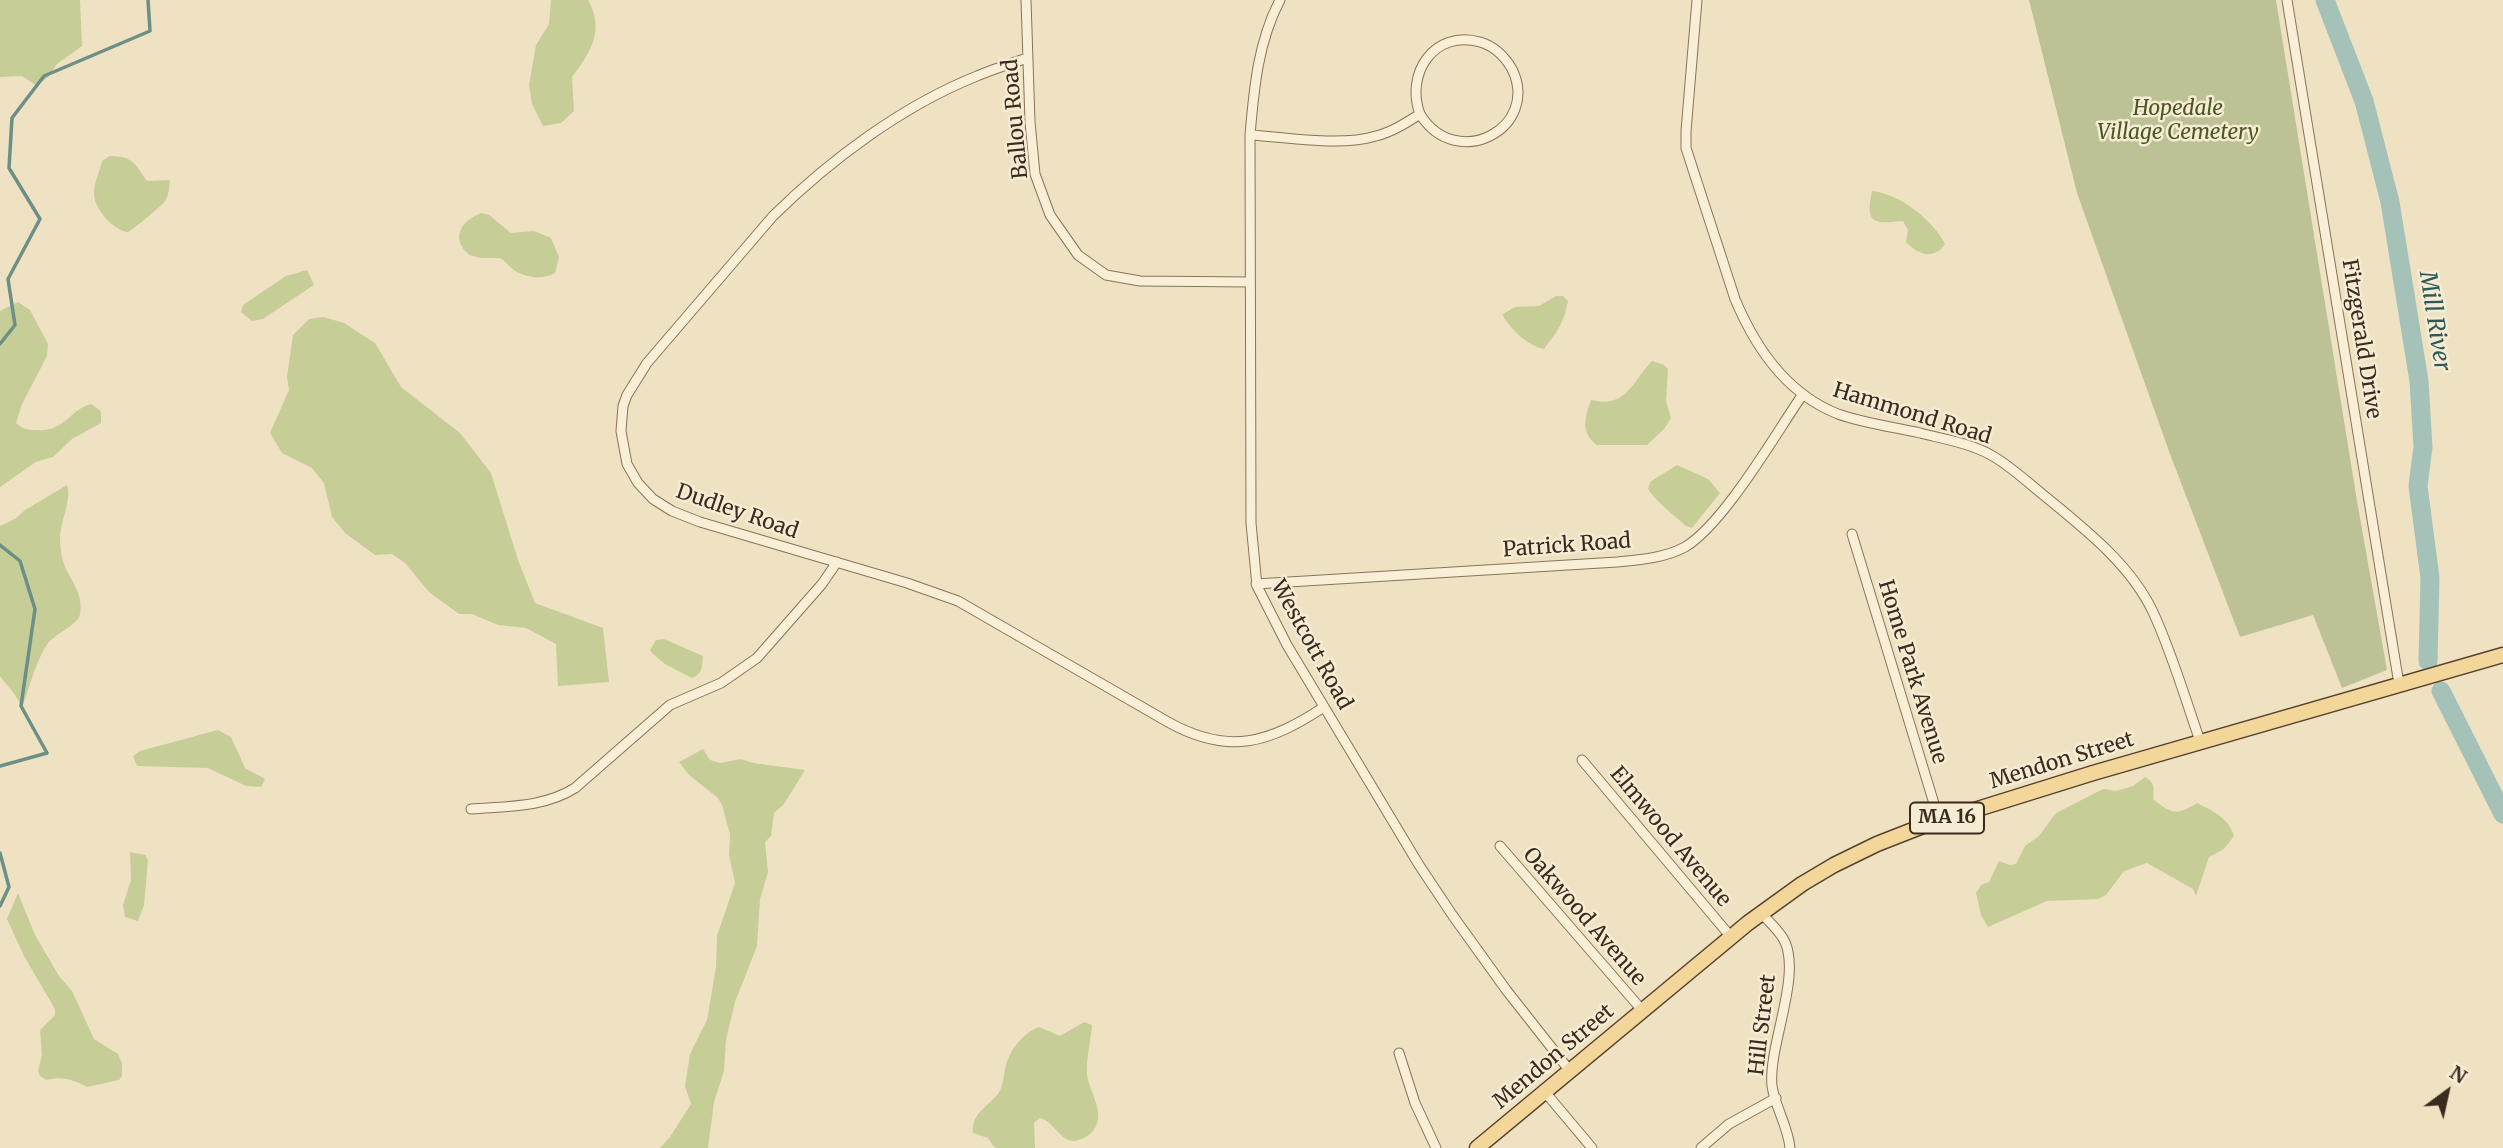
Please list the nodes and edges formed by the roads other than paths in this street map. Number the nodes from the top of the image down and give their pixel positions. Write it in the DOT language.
graph roads {
  1 [pos="1026,0"];
  2 [pos="1280,0"];
  3 [pos="1697,0"];
  4 [pos="2287,0"];
  5 [pos="1027,58"];
  6 [pos="1420,114"];
  7 [pos="1250,135"];
  8 [pos="1250,282"];
  9 [pos="1803,394"];
  10 [pos="1852,534"];
  11 [pos="838,562"];
  12 [pos="1256,584"];
  13 [pos="2503,655"];
  14 [pos="2399,684"];
  15 [pos="1324,707"];
  16 [pos="2200,741"];
  17 [pos="1582,760"];
  18 [pos="471,809"];
  19 [pos="1940,820"];
  20 [pos="1500,846"];
  21 [pos="1761,913"];
  22 [pos="1731,937"];
  23 [pos="1642,1010"];
  24 [pos="1399,1053"];
  25 [pos="1570,1071"];
  26 [pos="1545,1092"];
  27 [pos="1776,1098"];
  28 [pos="1436,1148"];
  29 [pos="1477,1148"];
  30 [pos="1592,1148"];
  31 [pos="1702,1148"];
  32 [pos="1790,1148"];
  1 -- 5 [label="street, Ballou Road"];
  2 -- 7 [label="street, Westcott Road"];
  3 -- 9 [label="street, Hammond Road"];
  4 -- 14 [label="street, Fitzgerald Drive"];
  5 -- 8 [label="street, Ballou Road"];
  5 -- 11 [label="street, Dudley Road"];
  6 -- 6 [label="street"];
  6 -- 7 [label="street"];
  7 -- 8 [label="street, Westcott Road"];
  8 -- 12 [label="street, Westcott Road"];
  9 -- 12 [label="street, Patrick Road"];
  9 -- 16 [label="street, Hammond Road"];
  10 -- 19 [label="street, Home Park Avenue"];
  11 -- 15 [label="street, Dudley Road"];
  11 -- 18 [label="street"];
  12 -- 15 [label="street, Westcott Road"];
  13 -- 14 [label="main road, Mendon Street / MA 16"];
  14 -- 16 [label="main road, Mendon Street / MA 16"];
  15 -- 25 [label="street, Westcott Road"];
  16 -- 19 [label="main road, Mendon Street / MA 16"];
  17 -- 22 [label="street, Elmwood Avenue"];
  19 -- 21 [label="main road, Mendon Street / MA 16"];
  20 -- 23 [label="street, Oakwood Avenue"];
  21 -- 22 [label="main road, Mendon Street / MA 16"];
  21 -- 27 [label="street, Hill Street"];
  22 -- 23 [label="main road, Mendon Street / MA 16"];
  23 -- 25 [label="main road, Mendon Street / MA 16"];
  24 -- 28 [label="street"];
  25 -- 26 [label="main road, Mendon Street / MA 16"];
  26 -- 29 [label="main road, Mendon Street / MA 16"];
  26 -- 30 [label="street"];
  27 -- 31 [label="street"];
  27 -- 32 [label="street, Hill Street"];
}
